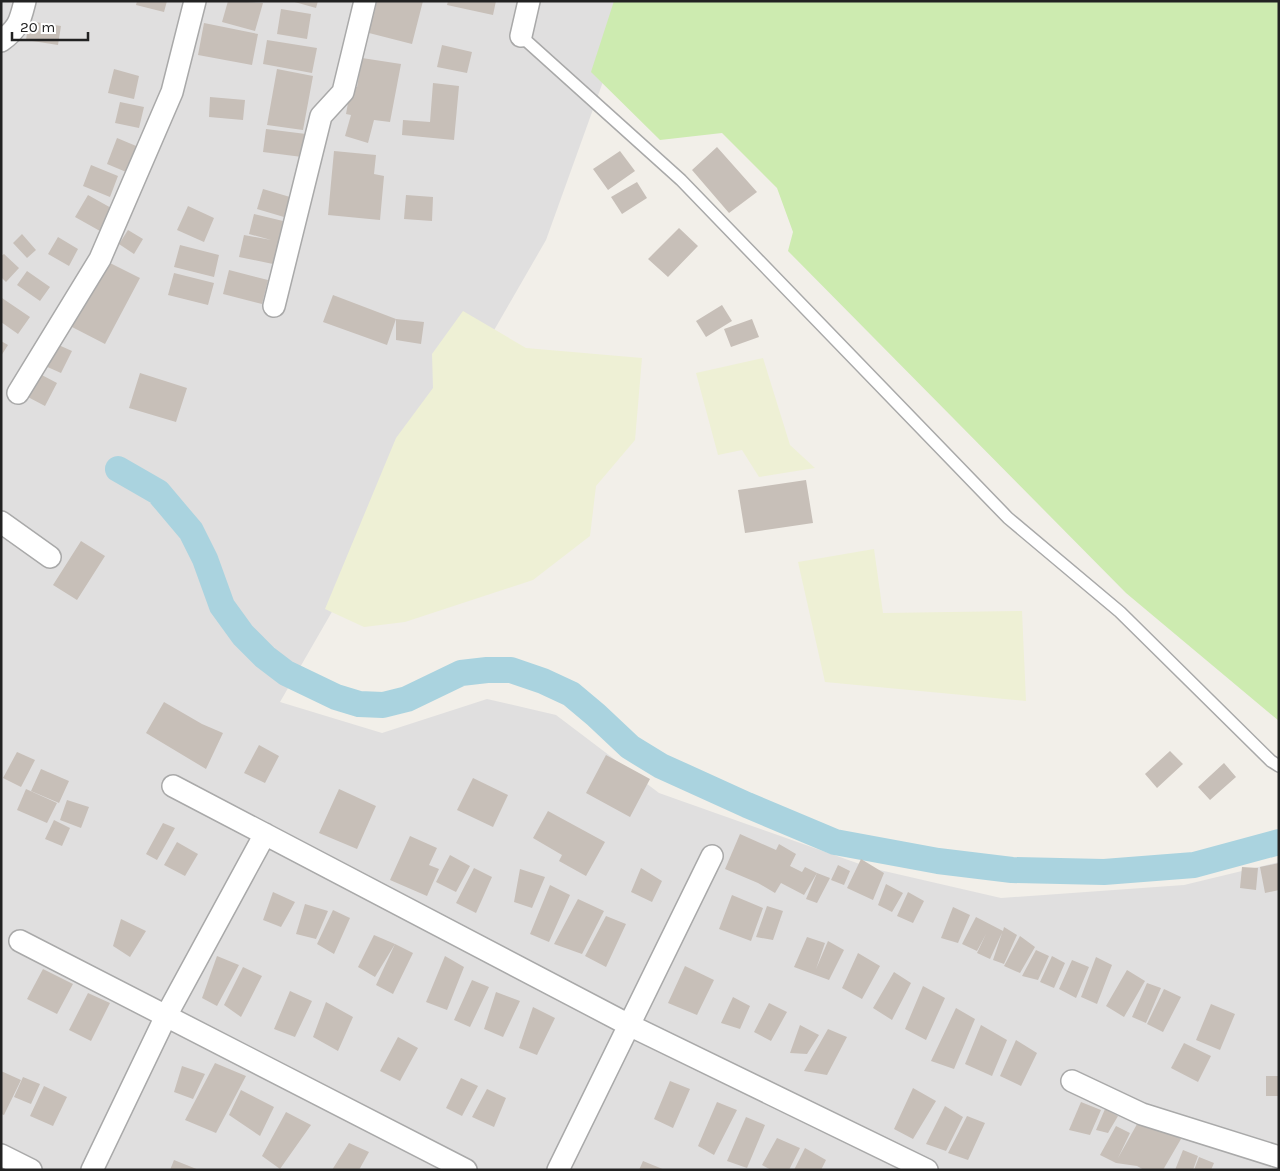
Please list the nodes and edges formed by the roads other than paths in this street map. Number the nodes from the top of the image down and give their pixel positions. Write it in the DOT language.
graph roads {
  1 [pos="25,1"];
  2 [pos="195,1"];
  3 [pos="365,1"];
  4 [pos="529,1"];
  5 [pos="521,36"];
  6 [pos="1,40"];
  7 [pos="274,306"];
  8 [pos="18,393"];
  9 [pos="1,522"];
  10 [pos="50,557"];
  11 [pos="1279,766"];
  12 [pos="173,786"];
  13 [pos="265,834"];
  14 [pos="712,856"];
  15 [pos="20,941"];
  16 [pos="166,1016"];
  17 [pos="628,1025"];
  18 [pos="1072,1082"];
  19 [pos="1,1155"];
  20 [pos="1279,1157"];
  21 [pos="31,1170"];
  22 [pos="92,1170"];
  23 [pos="466,1170"];
  24 [pos="558,1170"];
  25 [pos="927,1170"];
  1 -- 6 [label="street"];
  2 -- 8 [label="street"];
  3 -- 7 [label="street"];
  4 -- 5 [label="street"];
  5 -- 11 [label="lane"];
  9 -- 10 [label="street"];
  12 -- 13 [label="street"];
  13 -- 16 [label="street"];
  13 -- 17 [label="street"];
  14 -- 17 [label="street"];
  15 -- 16 [label="street"];
  16 -- 22 [label="street"];
  16 -- 23 [label="street"];
  17 -- 24 [label="street"];
  17 -- 25 [label="street"];
  18 -- 20 [label="street"];
  19 -- 21 [label="street"];
}
